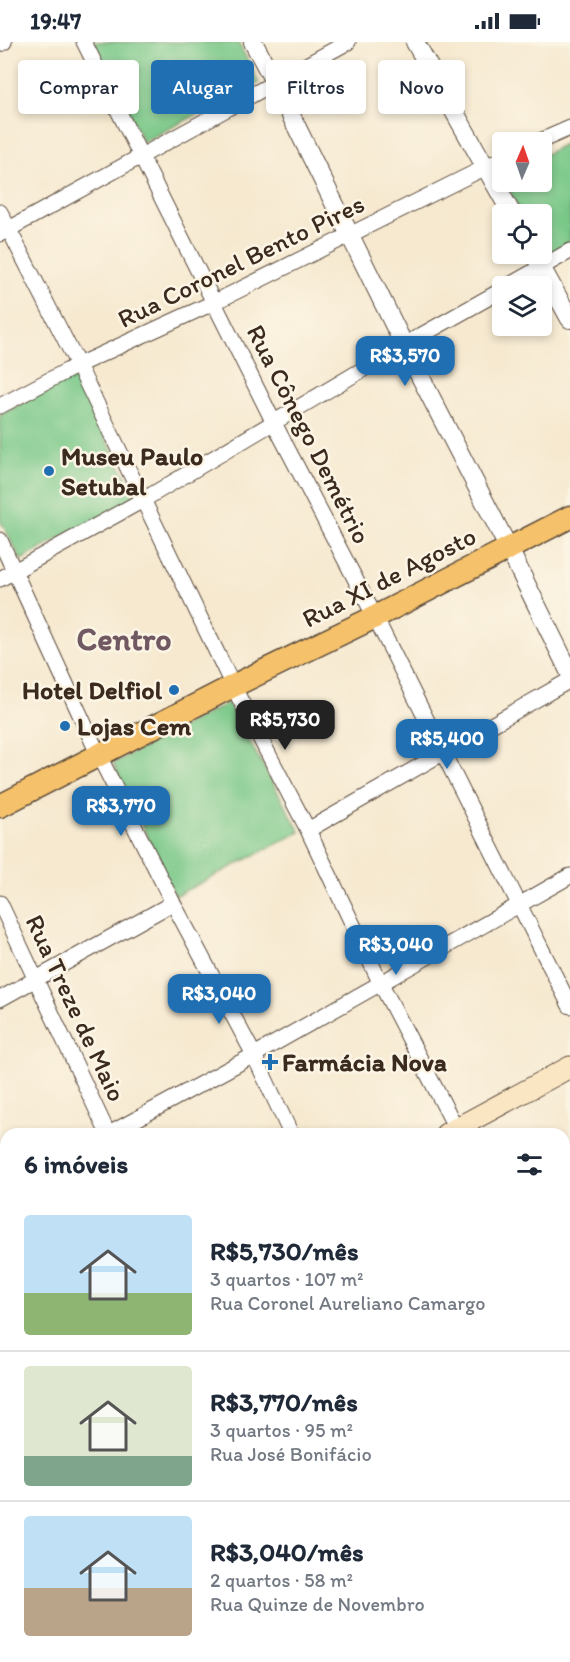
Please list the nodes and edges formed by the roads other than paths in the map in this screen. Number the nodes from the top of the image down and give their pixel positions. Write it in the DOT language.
graph roads {
  1 [pos="84,42"];
  2 [pos="253,42"];
  3 [pos="348,42"];
  4 [pos="416,42"];
  5 [pos="316,60"];
  6 [pos="266,66"];
  7 [pos="266,88"];
  8 [pos="290,114"];
  9 [pos="570,128"];
  10 [pos="552,136"];
  11 [pos="141,157"];
  12 [pos="492,163"];
  13 [pos="485,166"];
  14 [pos="506,204"];
  15 [pos="0,212"];
  16 [pos="4,232"];
  17 [pos="349,236"];
  18 [pos="570,251"];
  19 [pos="552,256"];
  20 [pos="533,264"];
  21 [pos="540,264"];
  22 [pos="520,276"];
  23 [pos="492,296"];
  24 [pos="215,302"];
  25 [pos="570,319"];
  26 [pos="404,345"];
  27 [pos="78,365"];
  28 [pos="0,406"];
  29 [pos="274,423"];
  30 [pos="143,500"];
  31 [pos="570,517"];
  32 [pos="0,540"];
  33 [pos="508,549"];
  34 [pos="15,572"];
  35 [pos="0,579"];
  36 [pos="375,617"];
  37 [pos="570,673"];
  38 [pos="570,680"];
  39 [pos="233,686"];
  40 [pos="443,753"];
  41 [pos="99,756"];
  42 [pos="0,806"];
  43 [pos="308,830"];
  44 [pos="570,876"];
  45 [pos="0,903"];
  46 [pos="173,903"];
  47 [pos="518,905"];
  48 [pos="36,978"];
  49 [pos="380,982"];
  50 [pos="0,999"];
  51 [pos="570,1006"];
  52 [pos="254,1055"];
  53 [pos="570,1067"];
  54 [pos="106,1128"];
  55 [pos="120,1128"];
  56 [pos="288,1128"];
  57 [pos="452,1128"];
  58 [pos="461,1128"];
  1 -- 11 [label="street, Rua Cônego Demétrio"];
  2 -- 6 [label="street"];
  3 -- 5 [label="street"];
  4 -- 13 [label="street"];
  7 -- 11 [label="street"];
  8 -- 17 [label="street"];
  9 -- 10 [label="street"];
  11 -- 16 [label="street"];
  11 -- 24 [label="street, Rua Cônego Demétrio"];
  12 -- 13 [label="street, Rua Coronel Bento Pires"];
  13 -- 14 [label="street"];
  13 -- 17 [label="street, Rua Coronel Bento Pires"];
  15 -- 16 [label="street"];
  16 -- 27 [label="street"];
  17 -- 24 [label="street, Rua Coronel Bento Pires"];
  17 -- 26 [label="street"];
  18 -- 19 [label="street"];
  20 -- 22 [label="street"];
  21 -- 25 [label="street"];
  23 -- 26 [label="street"];
  24 -- 27 [label="street, Rua Coronel Bento Pires"];
  24 -- 29 [label="street, Rua Cônego Demétrio"];
  26 -- 29 [label="street"];
  26 -- 33 [label="street"];
  27 -- 28 [label="street, Rua Coronel Bento Pires"];
  27 -- 30 [label="street"];
  29 -- 30 [label="street"];
  29 -- 36 [label="street, Rua Cônego Demétrio"];
  30 -- 34 [label="street"];
  30 -- 39 [label="street"];
  31 -- 33 [label="main road, Rua XI de Agosto"];
  32 -- 34 [label="street"];
  33 -- 36 [label="main road, Rua XI de Agosto"];
  33 -- 37 [label="street"];
  34 -- 35 [label="street"];
  34 -- 41 [label="street"];
  36 -- 39 [label="main road, Rua XI de Agosto"];
  36 -- 40 [label="street, Rua Cônego Demétrio"];
  38 -- 40 [label="street"];
  39 -- 41 [label="main road, Rua XI de Agosto"];
  39 -- 43 [label="street"];
  40 -- 43 [label="street"];
  40 -- 47 [label="street, Rua Cônego Demétrio"];
  41 -- 42 [label="main road"];
  41 -- 46 [label="street"];
  43 -- 49 [label="street"];
  44 -- 47 [label="street"];
  45 -- 48 [label="street, Rua Treze de Maio"];
  46 -- 48 [label="street"];
  46 -- 52 [label="street"];
  47 -- 49 [label="street"];
  47 -- 51 [label="street, Rua Cônego Demétrio"];
  48 -- 50 [label="street"];
  48 -- 54 [label="street, Rua Treze de Maio"];
  49 -- 52 [label="street"];
  49 -- 57 [label="street"];
  52 -- 55 [label="street"];
  52 -- 56 [label="street"];
  53 -- 58 [label="main road"];
}
